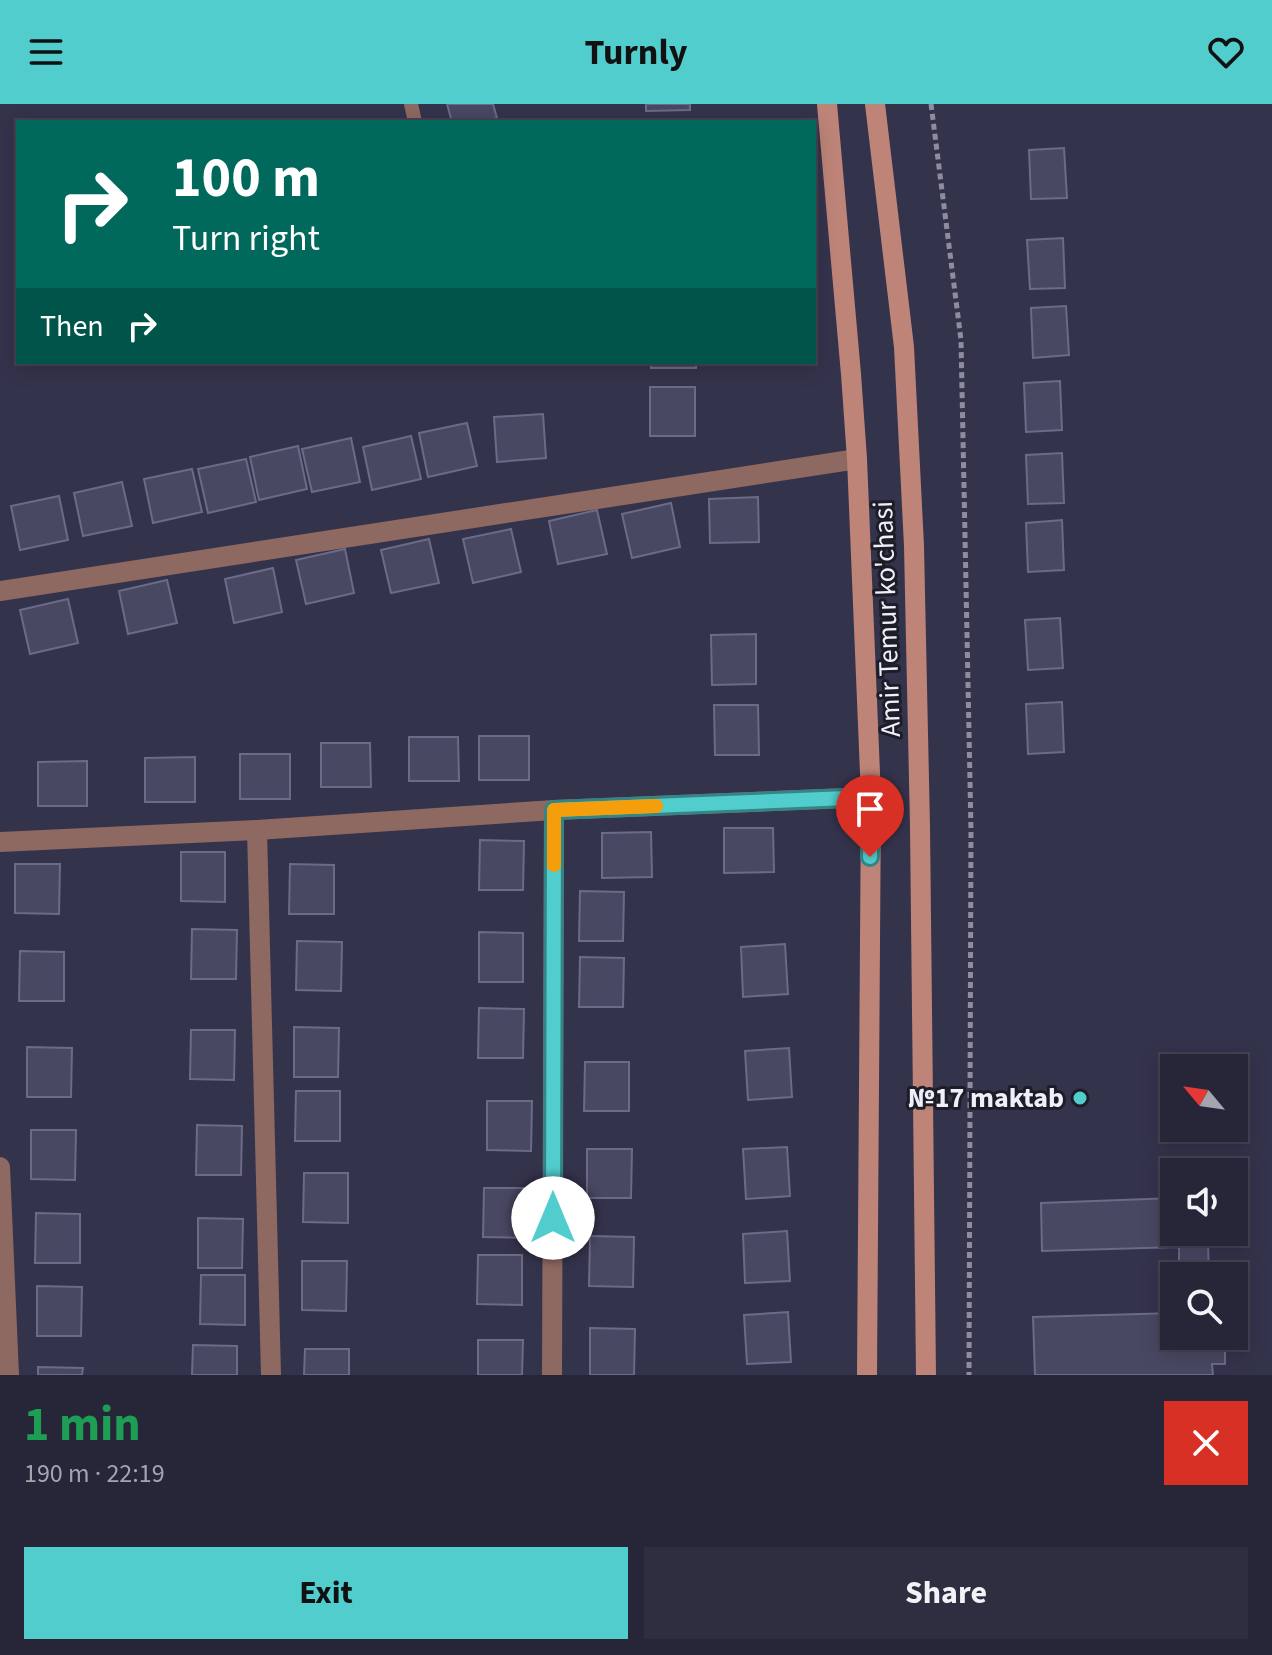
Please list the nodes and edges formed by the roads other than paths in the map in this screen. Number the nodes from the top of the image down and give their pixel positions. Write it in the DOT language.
graph roads {
  1 [pos="827,104"];
  2 [pos="875,104"];
  3 [pos="857,459"];
  4 [pos="0,591"];
  5 [pos="871,797"];
  6 [pos="554,810"];
  7 [pos="257,830"];
  8 [pos="0,842"];
  9 [pos="0,1167"];
  10 [pos="6,1372"];
  11 [pos="271,1375"];
  12 [pos="552,1375"];
  13 [pos="867,1375"];
  14 [pos="926,1375"];
  1 -- 3 [label="main road, Amir Temur ko'chasi"];
  2 -- 14 [label="main road, Amir Temur ko'chasi"];
  3 -- 4 [label="street"];
  3 -- 5 [label="main road, Amir Temur ko'chasi"];
  5 -- 6 [label="street"];
  5 -- 13 [label="main road, Amir Temur ko'chasi"];
  6 -- 7 [label="street"];
  6 -- 12 [label="street"];
  7 -- 8 [label="street"];
  7 -- 11 [label="street"];
  9 -- 10 [label="street"];
}
